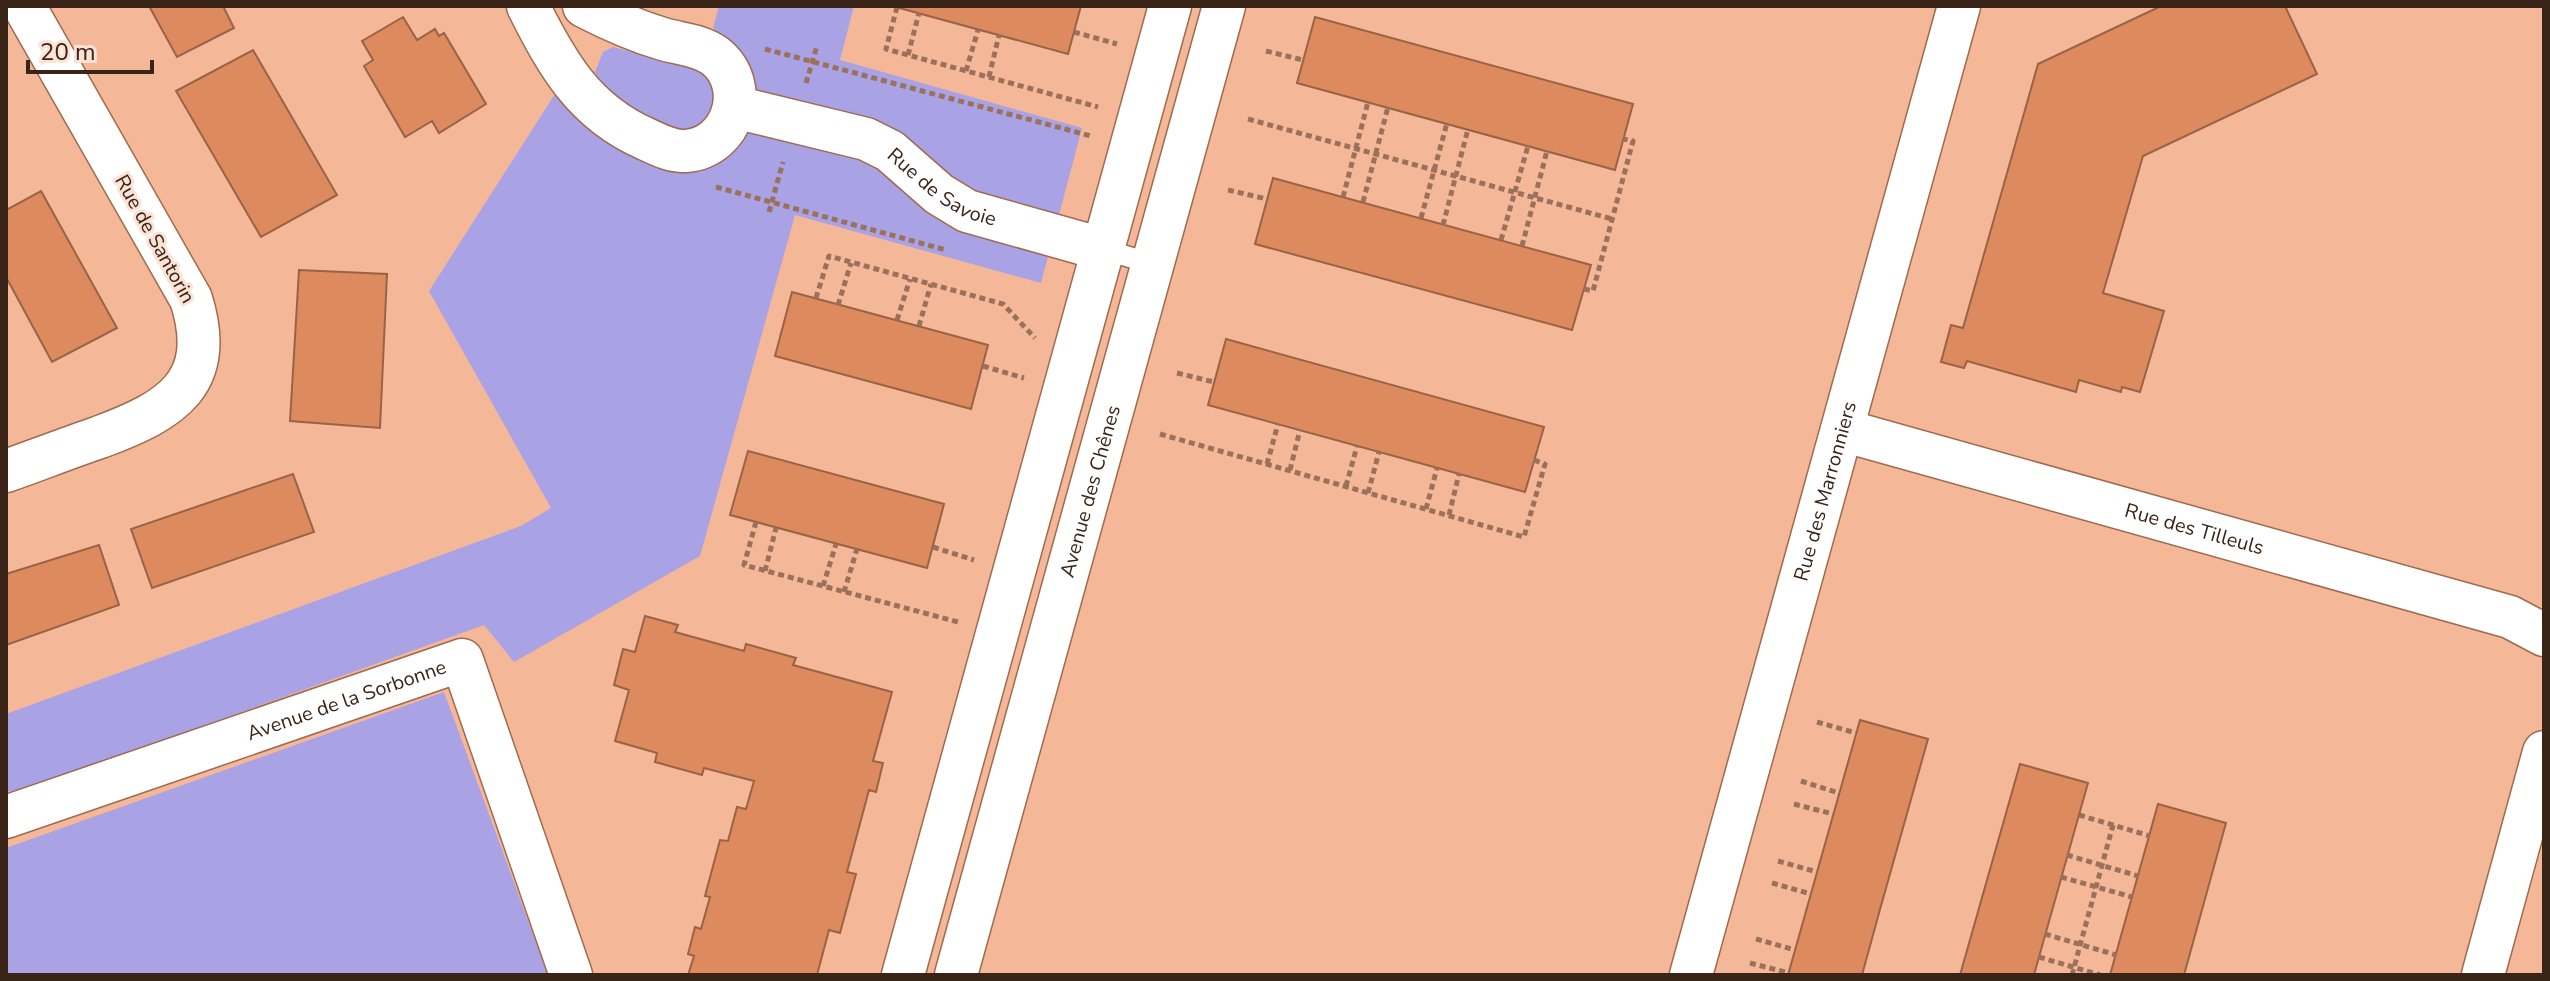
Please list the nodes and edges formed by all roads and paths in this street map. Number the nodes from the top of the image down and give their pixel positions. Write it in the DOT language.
graph roads {
  1 [pos="24,6"];
  2 [pos="528,6"];
  3 [pos="584,6"];
  4 [pos="1170,6"];
  5 [pos="1224,6"];
  6 [pos="1959,6"];
  7 [pos="897,7"];
  8 [pos="919,13"];
  9 [pos="978,30"];
  10 [pos="1074,32"];
  11 [pos="999,35"];
  12 [pos="1117,44"];
  13 [pos="752,45"];
  14 [pos="1266,51"];
  15 [pos="908,55"];
  16 [pos="1303,60"];
  17 [pos="966,71"];
  18 [pos="989,77"];
  19 [pos="1368,102"];
  20 [pos="735,107"];
  21 [pos="1100,107"];
  22 [pos="1388,107"];
  23 [pos="1248,119"];
  24 [pos="1447,123"];
  25 [pos="1468,129"];
  26 [pos="1092,136"];
  27 [pos="1623,139"];
  28 [pos="1528,146"];
  29 [pos="1355,148"];
  30 [pos="1547,151"];
  31 [pos="1376,154"];
  32 [pos="1434,170"];
  33 [pos="1457,176"];
  34 [pos="714,186"];
  35 [pos="1228,190"];
  36 [pos="1515,192"];
  37 [pos="1343,197"];
  38 [pos="1536,198"];
  39 [pos="1267,199"];
  40 [pos="1363,202"];
  41 [pos="1421,218"];
  42 [pos="1612,219"];
  43 [pos="1443,225"];
  44 [pos="1501,240"];
  45 [pos="1522,246"];
  46 [pos="1102,249"];
  47 [pos="952,252"];
  48 [pos="851,263"];
  49 [pos="1153,264"];
  50 [pos="910,279"];
  51 [pos="931,284"];
  52 [pos="1584,289"];
  53 [pos="816,298"];
  54 [pos="838,305"];
  55 [pos="897,320"];
  56 [pos="919,326"];
  57 [pos="1036,338"];
  58 [pos="983,366"];
  59 [pos="1177,373"];
  60 [pos="1025,378"];
  61 [pos="1214,382"];
  62 [pos="1278,424"];
  63 [pos="1300,430"];
  64 [pos="1842,430"];
  65 [pos="1160,434"];
  66 [pos="1357,446"];
  67 [pos="1379,452"];
  68 [pos="1534,460"];
  69 [pos="1267,464"];
  70 [pos="1437,468"];
  71 [pos="1290,470"];
  72 [pos="6,471"];
  73 [pos="1459,474"];
  74 [pos="1346,486"];
  75 [pos="1368,493"];
  76 [pos="1426,509"];
  77 [pos="1449,515"];
  78 [pos="756,522"];
  79 [pos="776,528"];
  80 [pos="836,544"];
  81 [pos="933,547"];
  82 [pos="857,549"];
  83 [pos="975,560"];
  84 [pos="765,571"];
  85 [pos="823,586"];
  86 [pos="844,592"];
  87 [pos="959,622"];
  88 [pos="2544,635"];
  89 [pos="1817,722"];
  90 [pos="1856,733"];
  91 [pos="2544,752"];
  92 [pos="1801,781"];
  93 [pos="1839,793"];
  94 [pos="1794,804"];
  95 [pos="1833,814"];
  96 [pos="2079,815"];
  97 [pos="6,817"];
  98 [pos="2113,825"];
  99 [pos="2150,836"];
  100 [pos="2067,855"];
  101 [pos="1778,861"];
  102 [pos="2102,865"];
  103 [pos="1817,872"];
  104 [pos="2138,876"];
  105 [pos="2061,877"];
  106 [pos="1772,883"];
  107 [pos="2096,887"];
  108 [pos="1811,894"];
  109 [pos="2132,897"];
  110 [pos="2045,934"];
  111 [pos="1756,939"];
  112 [pos="2080,945"];
  113 [pos="1795,950"];
  114 [pos="2116,955"];
  115 [pos="2039,957"];
  116 [pos="1750,963"];
  117 [pos="2074,967"];
  118 [pos="1789,973"];
  119 [pos="571,975"];
  120 [pos="903,975"];
  121 [pos="956,975"];
  122 [pos="1691,975"];
  123 [pos="2072,975"];
  124 [pos="2100,975"];
  125 [pos="2483,975"];
  1 -- 72 [label="street, Rue de Santorin"];
  2 -- 20 [label="street"];
  3 -- 20 [label="street"];
  4 -- 46 [label="street"];
  5 -- 49 [label="street, Avenue des Chênes"];
  6 -- 64 [label="street, Rue des Marronniers"];
  7 -- 15 [label="path"];
  8 -- 15 [label="path"];
  9 -- 17 [label="path"];
  10 -- 12 [label="path"];
  11 -- 18 [label="path"];
  13 -- 26 [label="path"];
  14 -- 16 [label="path"];
  15 -- 17 [label="path"];
  17 -- 18 [label="path"];
  18 -- 21 [label="path"];
  19 -- 29 [label="path"];
  20 -- 46 [label="street, Rue de Savoie"];
  22 -- 31 [label="path"];
  23 -- 29 [label="path"];
  24 -- 32 [label="path"];
  25 -- 33 [label="path"];
  27 -- 42 [label="path"];
  28 -- 36 [label="path"];
  29 -- 31 [label="path"];
  29 -- 37 [label="path"];
  30 -- 38 [label="path"];
  31 -- 32 [label="path"];
  31 -- 40 [label="path"];
  32 -- 33 [label="path"];
  32 -- 41 [label="path"];
  33 -- 36 [label="path"];
  33 -- 43 [label="path"];
  34 -- 47 [label="path"];
  35 -- 39 [label="path"];
  36 -- 38 [label="path"];
  36 -- 44 [label="path"];
  38 -- 42 [label="path"];
  38 -- 45 [label="path"];
  42 -- 52 [label="path"];
  46 -- 49 [label="lane, Rue de Savoie"];
  46 -- 120 [label="street"];
  48 -- 50 [label="path"];
  48 -- 53 [label="path"];
  48 -- 54 [label="path"];
  49 -- 121 [label="street, Avenue des Chênes"];
  50 -- 51 [label="path"];
  50 -- 55 [label="path"];
  51 -- 56 [label="path"];
  51 -- 57 [label="path"];
  58 -- 60 [label="path"];
  59 -- 61 [label="path"];
  62 -- 69 [label="path"];
  63 -- 71 [label="path"];
  64 -- 88 [label="street, Rue des Tilleuls"];
  64 -- 122 [label="street, Rue des Marronniers"];
  65 -- 69 [label="path"];
  66 -- 74 [label="path"];
  67 -- 75 [label="path"];
  68 -- 77 [label="path"];
  69 -- 71 [label="path"];
  70 -- 76 [label="path"];
  71 -- 74 [label="path"];
  73 -- 77 [label="path"];
  74 -- 75 [label="path"];
  75 -- 76 [label="path"];
  76 -- 77 [label="path"];
  78 -- 84 [label="path"];
  79 -- 84 [label="path"];
  80 -- 85 [label="path"];
  81 -- 83 [label="path"];
  82 -- 86 [label="path"];
  84 -- 85 [label="path"];
  85 -- 86 [label="path"];
  86 -- 87 [label="path"];
  89 -- 90 [label="path"];
  91 -- 125 [label="street"];
  92 -- 93 [label="path"];
  94 -- 95 [label="path"];
  96 -- 98 [label="path"];
  97 -- 119 [label="street, Avenue de la Sorbonne"];
  98 -- 99 [label="path"];
  98 -- 102 [label="path"];
  100 -- 102 [label="path"];
  101 -- 103 [label="path"];
  102 -- 104 [label="path"];
  102 -- 107 [label="path"];
  105 -- 107 [label="path"];
  106 -- 108 [label="path"];
  107 -- 109 [label="path"];
  107 -- 112 [label="path"];
  110 -- 112 [label="path"];
  111 -- 113 [label="path"];
  112 -- 114 [label="path"];
  112 -- 117 [label="path"];
  115 -- 117 [label="path"];
  116 -- 118 [label="path"];
  117 -- 123 [label="path"];
  117 -- 124 [label="path"];
}
